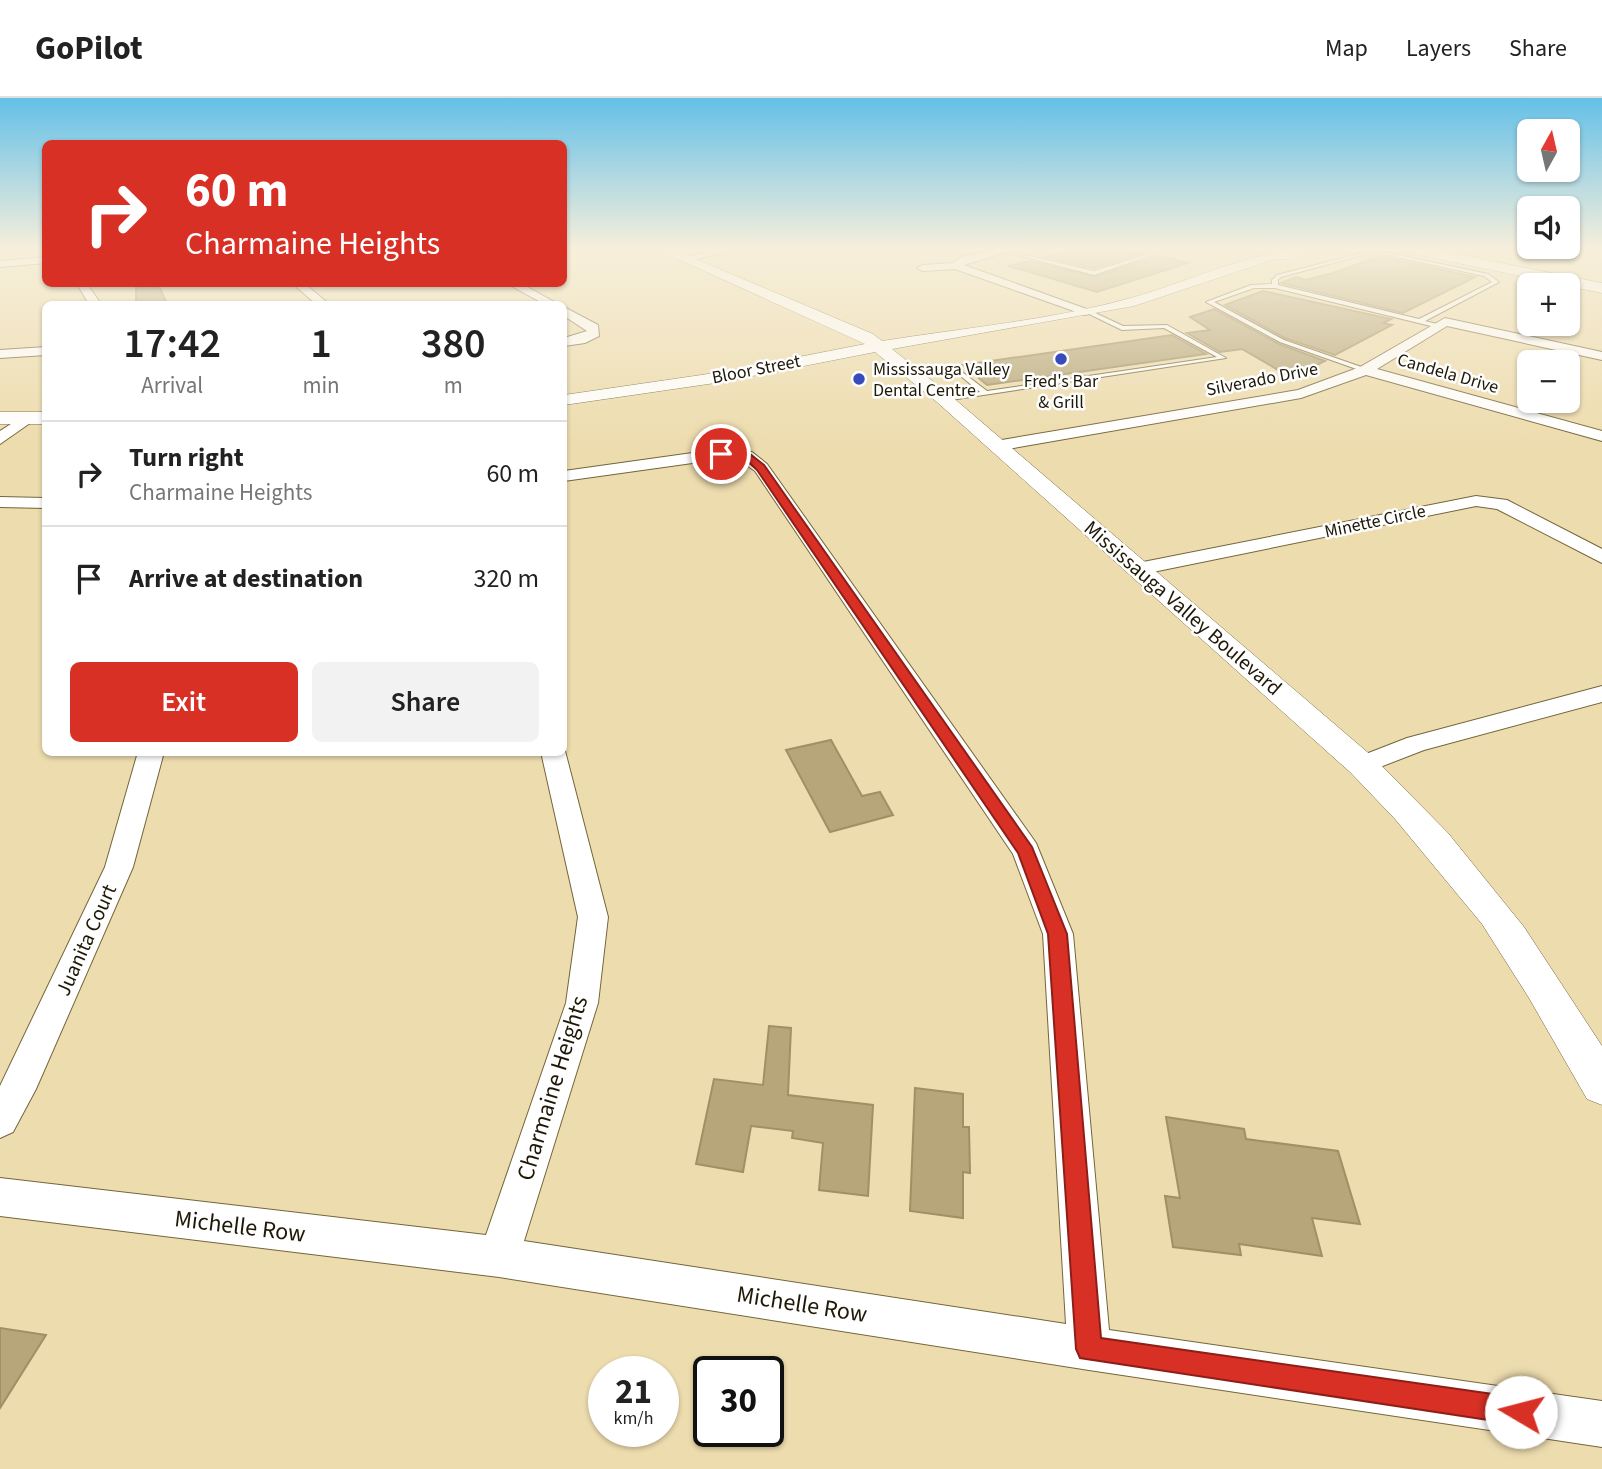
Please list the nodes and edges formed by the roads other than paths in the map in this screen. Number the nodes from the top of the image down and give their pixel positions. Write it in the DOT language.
graph roads {
  1 [pos="567,313"];
  2 [pos="814,313"];
  3 [pos="1082,313"];
  4 [pos="1090,313"];
  5 [pos="1230,313"];
  6 [pos="1387,313"];
  7 [pos="1436,313"];
  8 [pos="1420,321"];
  9 [pos="1435,326"];
  10 [pos="567,342"];
  11 [pos="879,346"];
  12 [pos="42,351"];
  13 [pos="0,354"];
  14 [pos="1602,356"];
  15 [pos="953,367"];
  16 [pos="1366,370"];
  17 [pos="987,394"];
  18 [pos="567,400"];
  19 [pos="944,400"];
  20 [pos="0,418"];
  21 [pos="37,418"];
  22 [pos="1602,436"];
  23 [pos="0,439"];
  24 [pos="996,446"];
  25 [pos="567,476"];
  26 [pos="0,502"];
  27 [pos="42,503"];
  28 [pos="1602,557"];
  29 [pos="1138,569"];
  30 [pos="1602,694"];
  31 [pos="150,756"];
  32 [pos="555,756"];
  33 [pos="1362,765"];
  34 [pos="1602,1085"];
  35 [pos="0,1119"];
  36 [pos="0,1197"];
  37 [pos="499,1257"];
  38 [pos="1089,1349"];
  39 [pos="1602,1424"];
  1 -- 10 [label="street"];
  2 -- 11 [label="street, Mississauga Valley Boulevard"];
  3 -- 11 [label="street, Bloor Street"];
  4 -- 17 [label="lane"];
  5 -- 16 [label="lane"];
  6 -- 8 [label="lane"];
  7 -- 8 [label="lane"];
  8 -- 9 [label="lane"];
  9 -- 14 [label="street"];
  9 -- 16 [label="street, Silverado Drive"];
  11 -- 18 [label="street, Bloor Street"];
  11 -- 19 [label="street, Mississauga Valley Boulevard"];
  12 -- 13 [label="street"];
  15 -- 17 [label="lane"];
  16 -- 22 [label="street, Candela Drive"];
  16 -- 24 [label="street, Silverado Drive"];
  17 -- 19 [label="lane"];
  19 -- 24 [label="street, Mississauga Valley Boulevard"];
  20 -- 21 [label="street"];
  21 -- 23 [label="street"];
  24 -- 29 [label="street, Mississauga Valley Boulevard"];
  25 -- 38 [label="street"];
  26 -- 27 [label="street"];
  28 -- 29 [label="street, Minette Circle"];
  29 -- 33 [label="street, Mississauga Valley Boulevard"];
  30 -- 33 [label="street"];
  31 -- 35 [label="street, Juanita Court"];
  32 -- 37 [label="street, Charmaine Heights"];
  33 -- 34 [label="street, Mississauga Valley Boulevard"];
  36 -- 37 [label="street, Michelle Row"];
  37 -- 38 [label="street, Michelle Row"];
  38 -- 39 [label="street, Michelle Row"];
}
